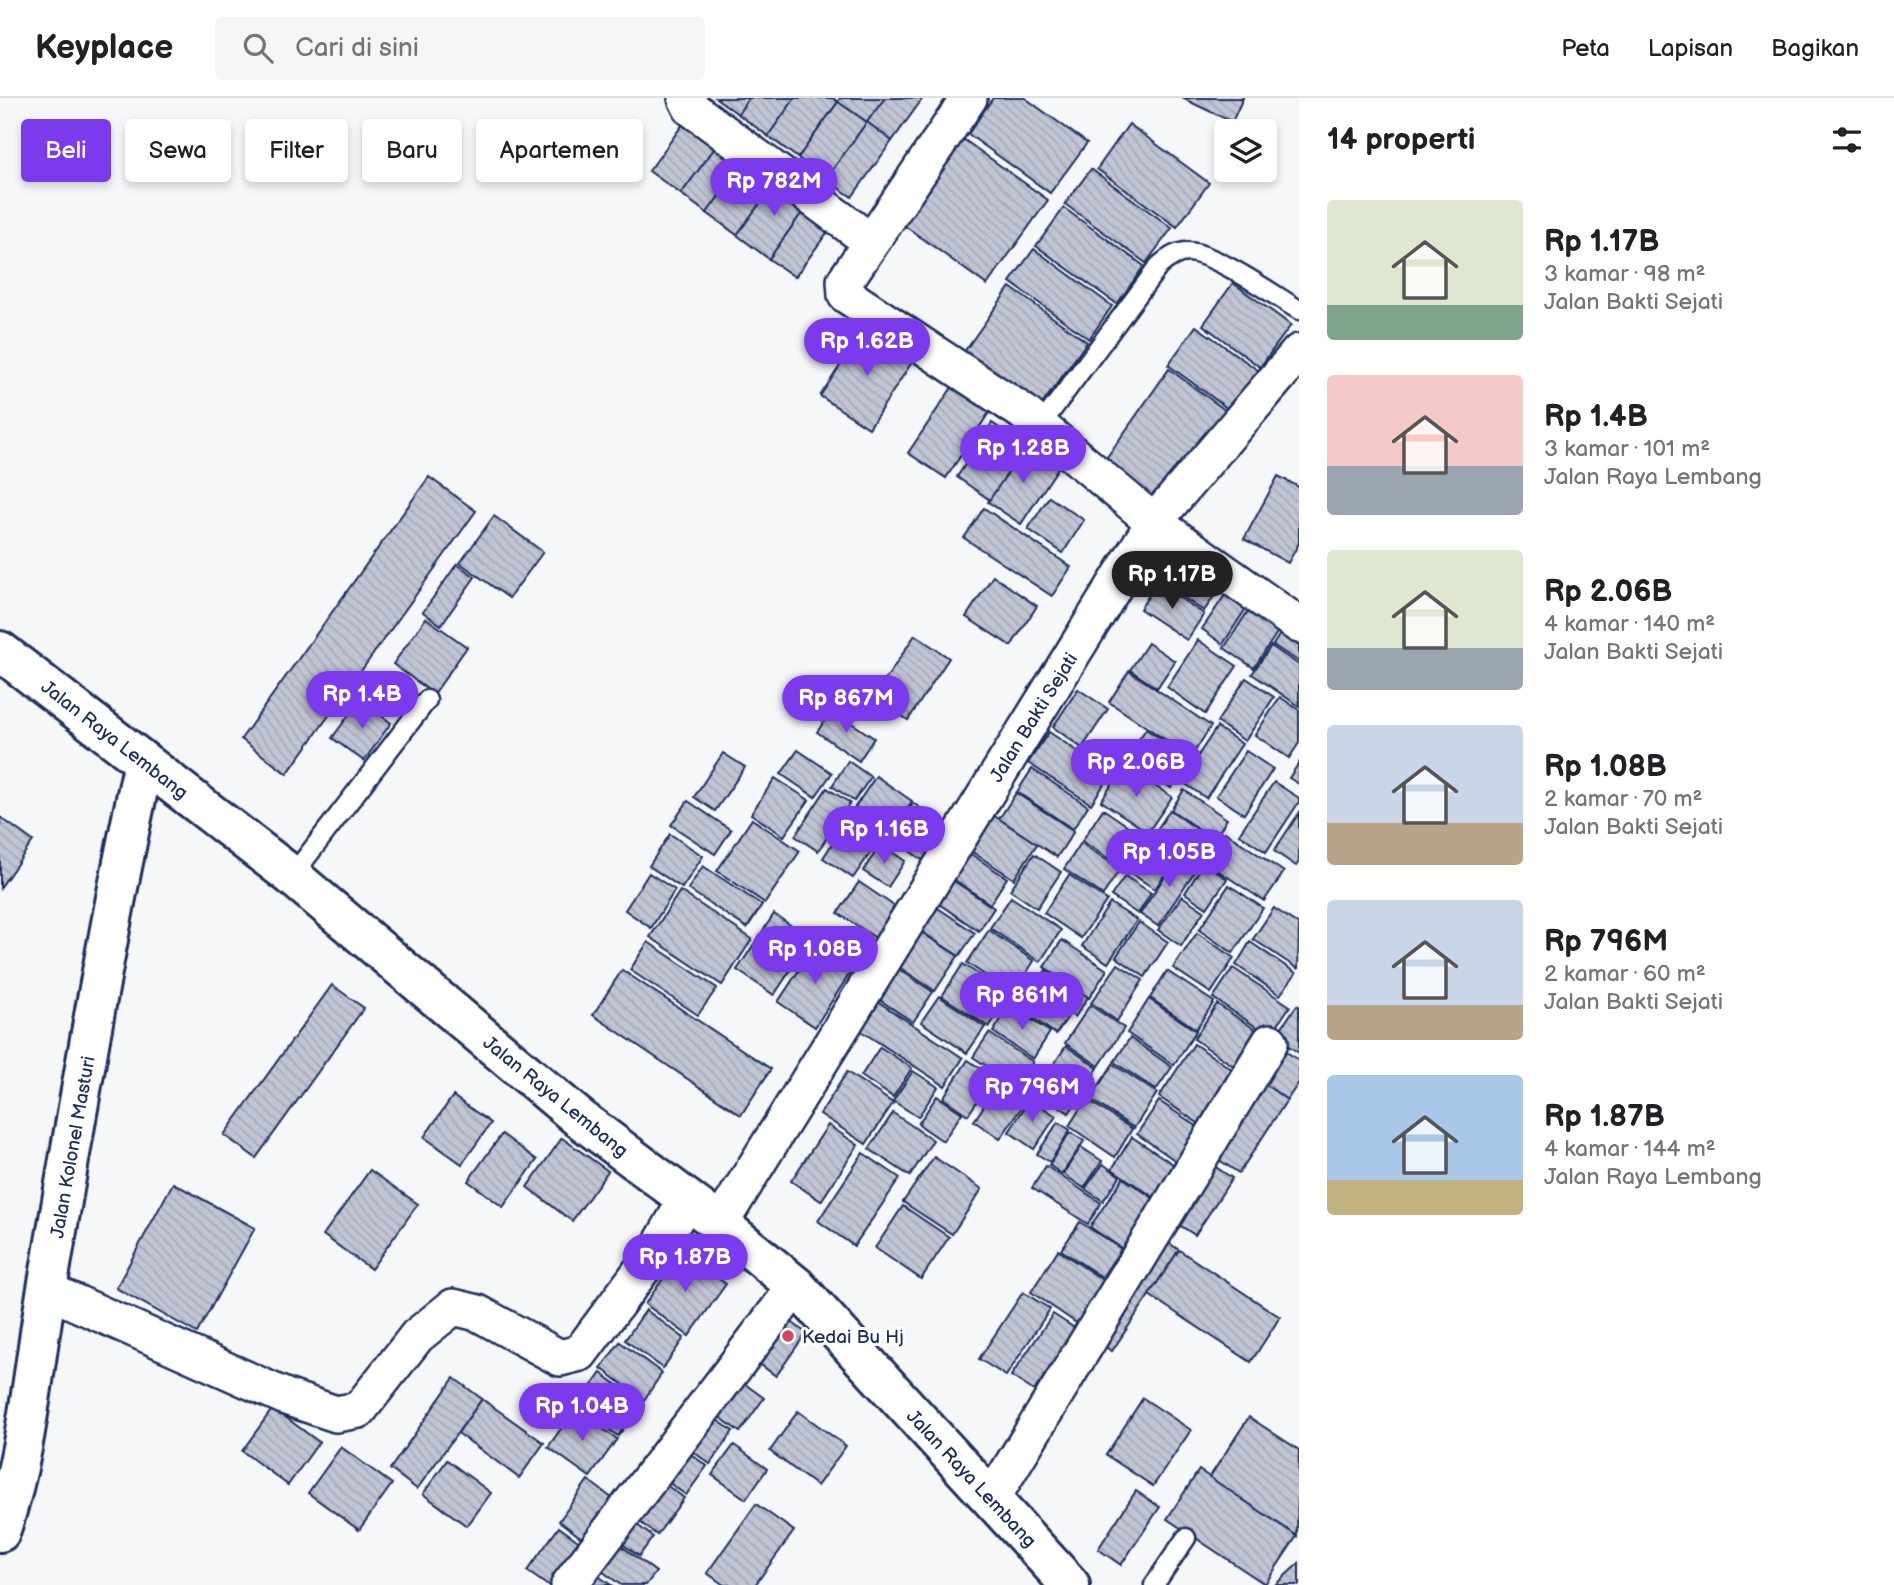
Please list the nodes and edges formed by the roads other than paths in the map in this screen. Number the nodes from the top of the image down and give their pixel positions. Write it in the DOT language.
graph roads {
  1 [pos="686,98"];
  2 [pos="969,98"];
  3 [pos="870,241"];
  4 [pos="1299,310"];
  5 [pos="1299,352"];
  6 [pos="1040,426"];
  7 [pos="1154,522"];
  8 [pos="1299,625"];
  9 [pos="0,651"];
  10 [pos="427,700"];
  11 [pos="144,762"];
  12 [pos="292,876"];
  13 [pos="1270,1042"];
  14 [pos="686,1200"];
  15 [pos="720,1224"];
  16 [pos="796,1286"];
  17 [pos="47,1290"];
  18 [pos="991,1500"];
  19 [pos="0,1532"];
  20 [pos="1186,1538"];
  21 [pos="569,1585"];
  22 [pos="1070,1585"];
  23 [pos="1154,1585"];
  1 -- 3 [label="street"];
  2 -- 3 [label="street"];
  3 -- 6 [label="street"];
  4 -- 6 [label="lane"];
  5 -- 7 [label="street, Jalan Bakti Sejati"];
  6 -- 7 [label="street"];
  7 -- 8 [label="street"];
  7 -- 15 [label="street, Jalan Bakti Sejati"];
  9 -- 11 [label="main road, Jalan Raya Lembang"];
  10 -- 12 [label="lane"];
  11 -- 12 [label="main road, Jalan Raya Lembang"];
  11 -- 17 [label="main road, Jalan Kolonel Masturi"];
  12 -- 14 [label="main road, Jalan Raya Lembang"];
  13 -- 18 [label="street"];
  14 -- 15 [label="main road, Jalan Raya Lembang"];
  14 -- 17 [label="street"];
  15 -- 16 [label="main road, Jalan Raya Lembang"];
  16 -- 18 [label="main road, Jalan Raya Lembang"];
  16 -- 21 [label="street"];
  17 -- 19 [label="main road, Jalan Kolonel Masturi"];
  18 -- 22 [label="main road, Jalan Raya Lembang"];
  20 -- 23 [label="lane"];
}
